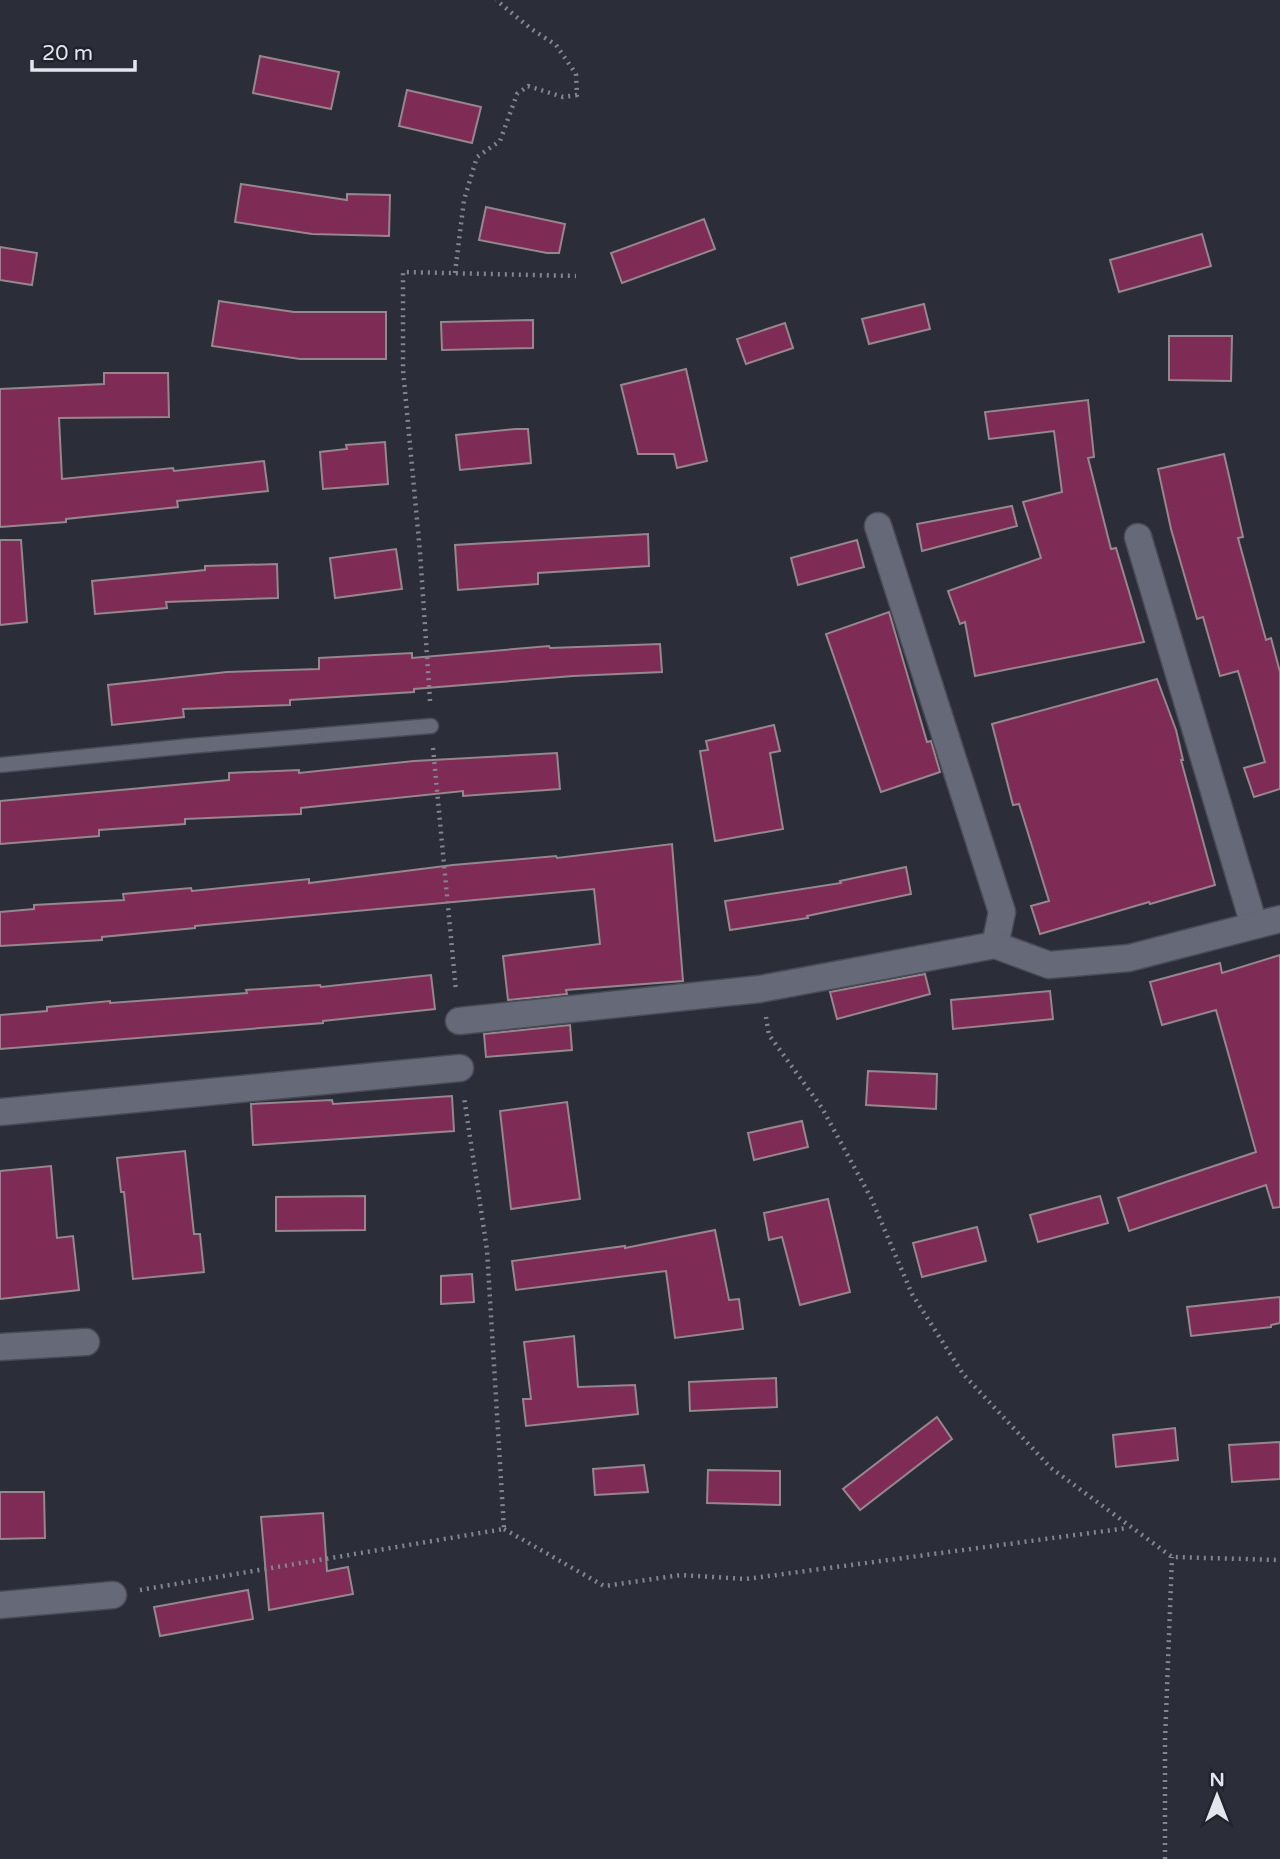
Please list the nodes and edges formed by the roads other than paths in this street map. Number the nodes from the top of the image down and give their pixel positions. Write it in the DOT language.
graph roads {
  1 [pos="878,526"];
  2 [pos="1138,537"];
  3 [pos="431,726"];
  4 [pos="0,765"];
  5 [pos="1267,922"];
  6 [pos="995,945"];
  7 [pos="459,1021"];
  8 [pos="460,1068"];
  9 [pos="0,1112"];
  10 [pos="86,1342"];
  11 [pos="0,1347"];
  12 [pos="113,1595"];
  13 [pos="0,1605"];
  1 -- 6 [label="street"];
  2 -- 5 [label="street"];
  3 -- 4 [label="lane"];
  5 -- 6 [label="street"];
  6 -- 7 [label="street"];
  8 -- 9 [label="street"];
  10 -- 11 [label="street"];
  12 -- 13 [label="street"];
}
